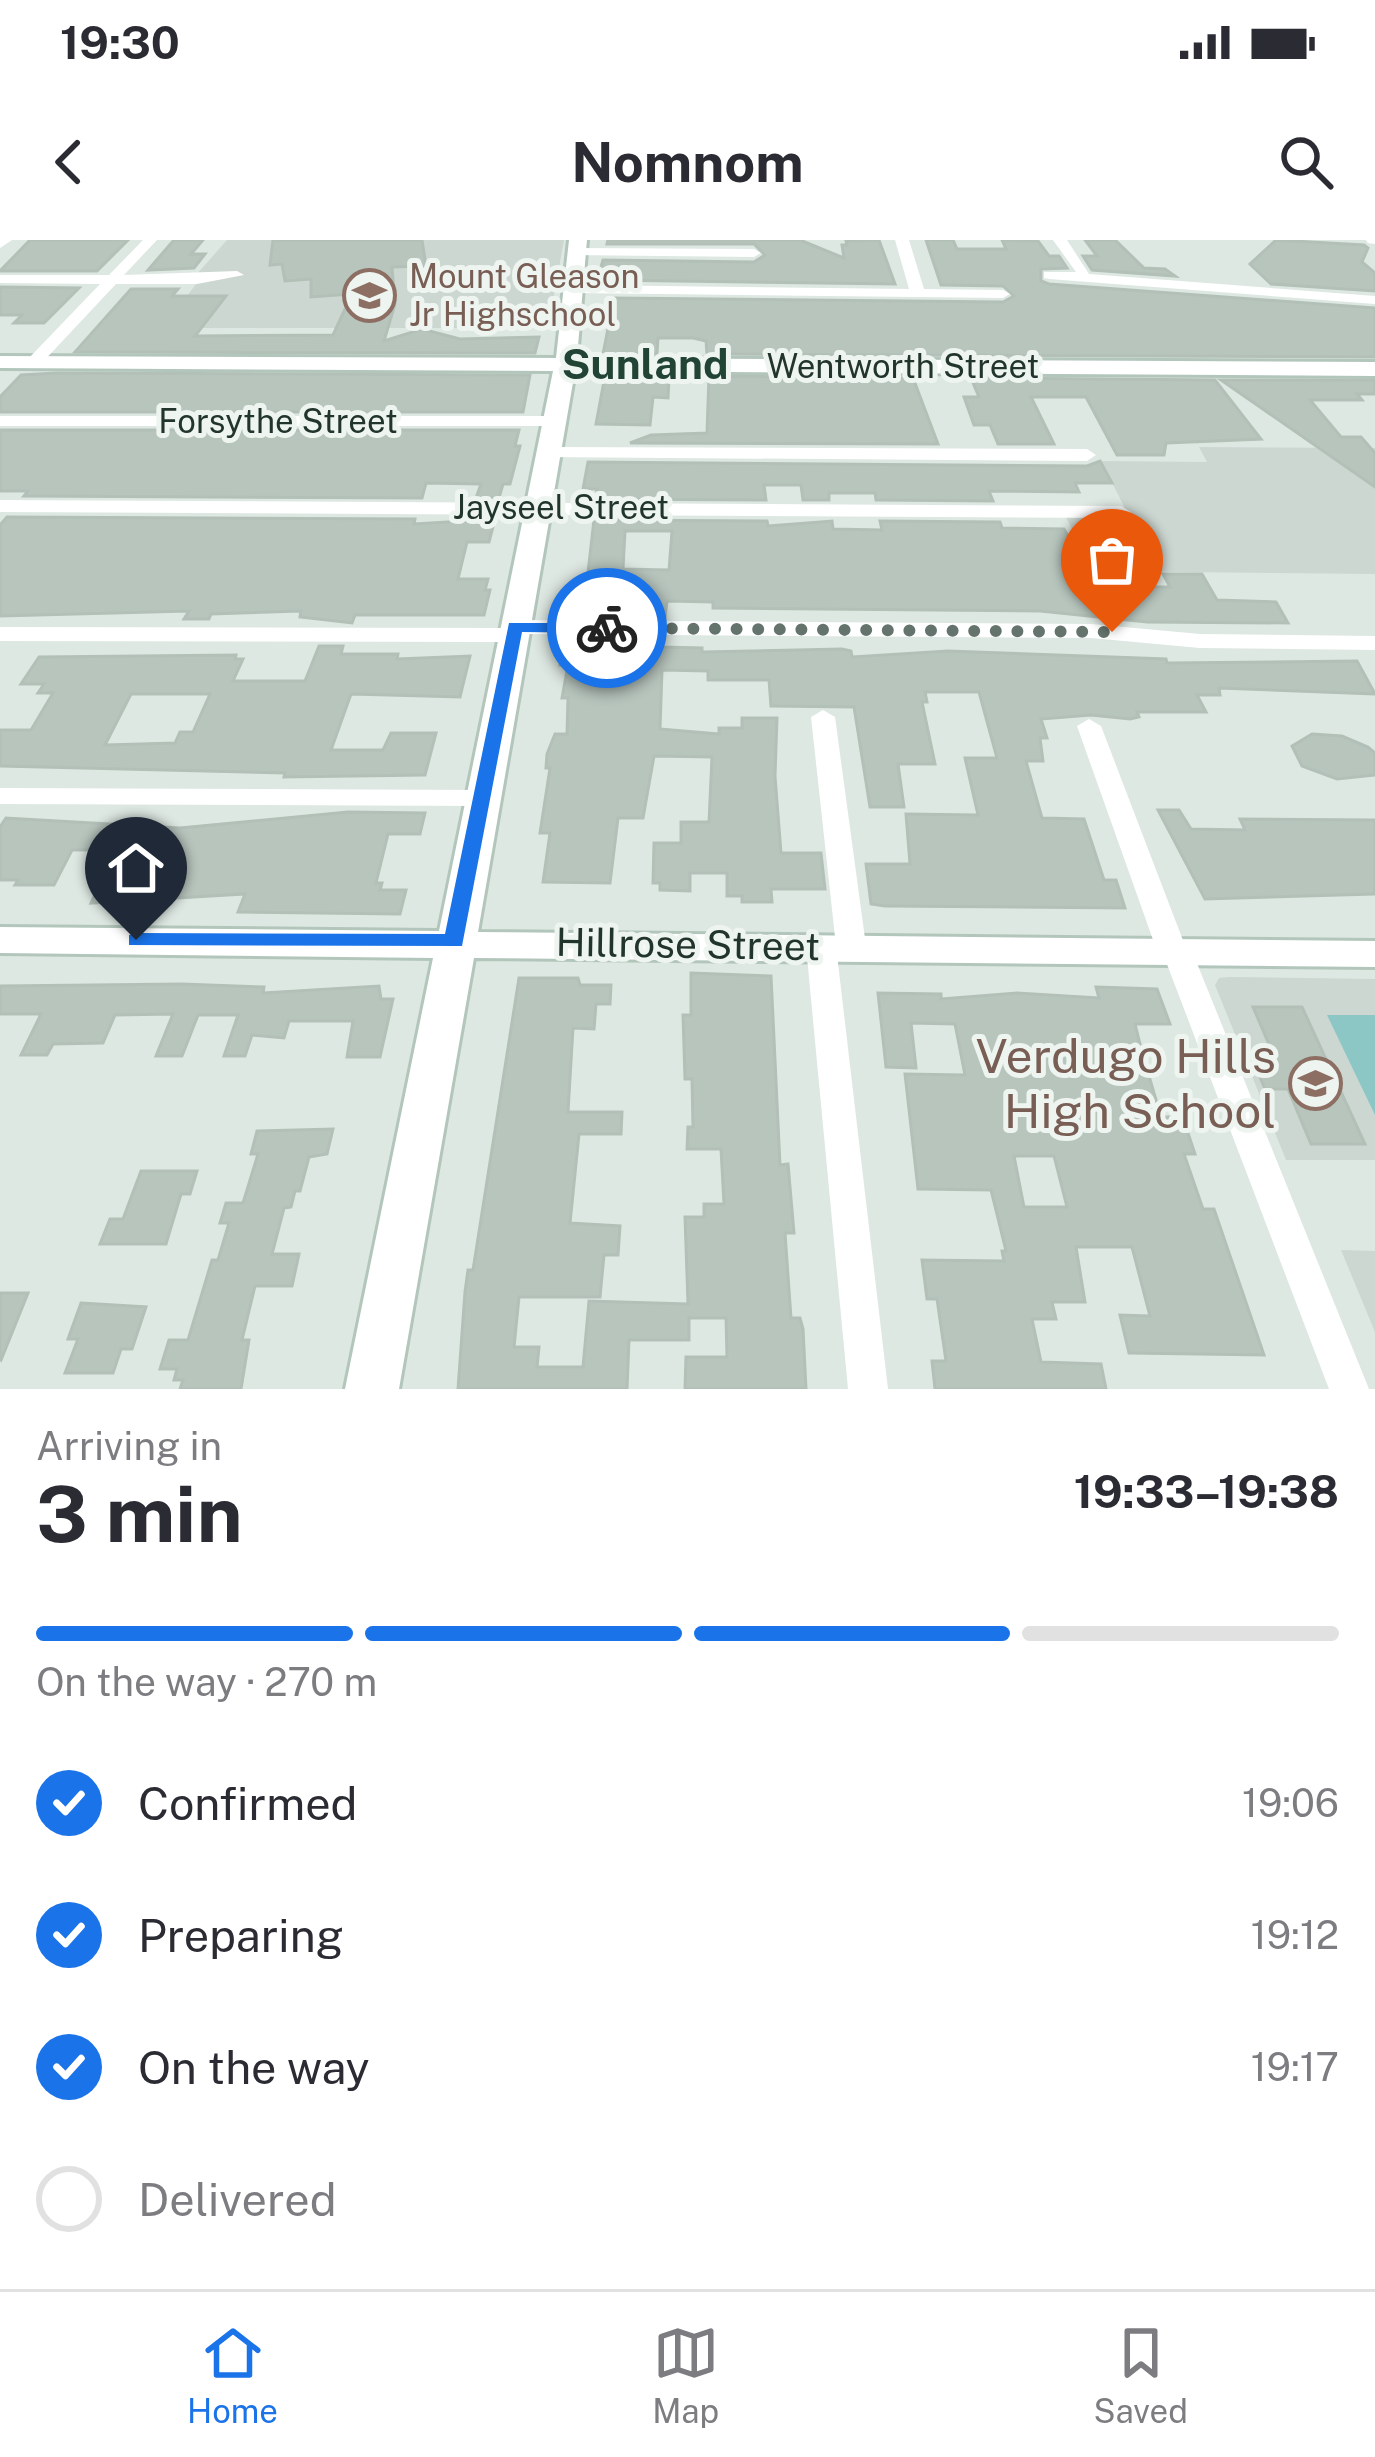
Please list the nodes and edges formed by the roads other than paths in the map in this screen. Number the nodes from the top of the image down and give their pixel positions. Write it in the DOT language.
graph roads {
  1 [pos="150,240"];
  2 [pos="902,240"];
  3 [pos="1060,240"];
  4 [pos="754,253"];
  5 [pos="576,260"];
  6 [pos="237,275"];
  7 [pos="1049,275"];
  8 [pos="1081,278"];
  9 [pos="0,279"];
  10 [pos="112,280"];
  11 [pos="917,291"];
  12 [pos="1003,294"];
  13 [pos="1375,300"];
  14 [pos="0,362"];
  15 [pos="34,362"];
  16 [pos="566,363"];
  17 [pos="1375,369"];
  18 [pos="0,421"];
  19 [pos="552,437"];
  20 [pos="1087,455"];
  21 [pos="0,506"];
  22 [pos="538,507"];
  23 [pos="1121,512"];
  24 [pos="514,631"];
  25 [pos="0,634"];
  26 [pos="1375,643"];
  27 [pos="823,717"];
  28 [pos="1089,726"];
  29 [pos="0,796"];
  30 [pos="482,798"];
  31 [pos="0,940"];
  32 [pos="454,941"];
  33 [pos="836,946"];
  34 [pos="1174,951"];
  35 [pos="1375,954"];
  36 [pos="372,1389"];
  37 [pos="868,1389"];
  38 [pos="1349,1389"];
  1 -- 10 [label="street"];
  2 -- 11 [label="street"];
  3 -- 8 [label="street"];
  4 -- 5 [label="street"];
  5 -- 11 [label="street"];
  5 -- 16 [label="street"];
  6 -- 10 [label="street"];
  7 -- 8 [label="street"];
  8 -- 13 [label="street"];
  9 -- 10 [label="street"];
  10 -- 15 [label="street"];
  11 -- 12 [label="street"];
  14 -- 15 [label="street, Wentworth Street"];
  15 -- 16 [label="street, Wentworth Street"];
  16 -- 17 [label="street, Wentworth Street"];
  16 -- 19 [label="street"];
  18 -- 19 [label="street, Forsythe Street"];
  19 -- 20 [label="street, Forsythe Street"];
  19 -- 22 [label="street"];
  21 -- 22 [label="street, Jayseel Street"];
  22 -- 23 [label="street, Jayseel Street"];
  22 -- 24 [label="street"];
  24 -- 25 [label="street"];
  24 -- 26 [label="street"];
  24 -- 30 [label="street"];
  27 -- 33 [label="street"];
  28 -- 34 [label="street"];
  29 -- 30 [label="street"];
  30 -- 32 [label="street"];
  31 -- 32 [label="street, Hillrose Street"];
  32 -- 33 [label="street, Hillrose Street"];
  32 -- 36 [label="street"];
  33 -- 34 [label="street, Hillrose Street"];
  33 -- 37 [label="street"];
  34 -- 35 [label="street, Hillrose Street"];
  34 -- 38 [label="street"];
}
